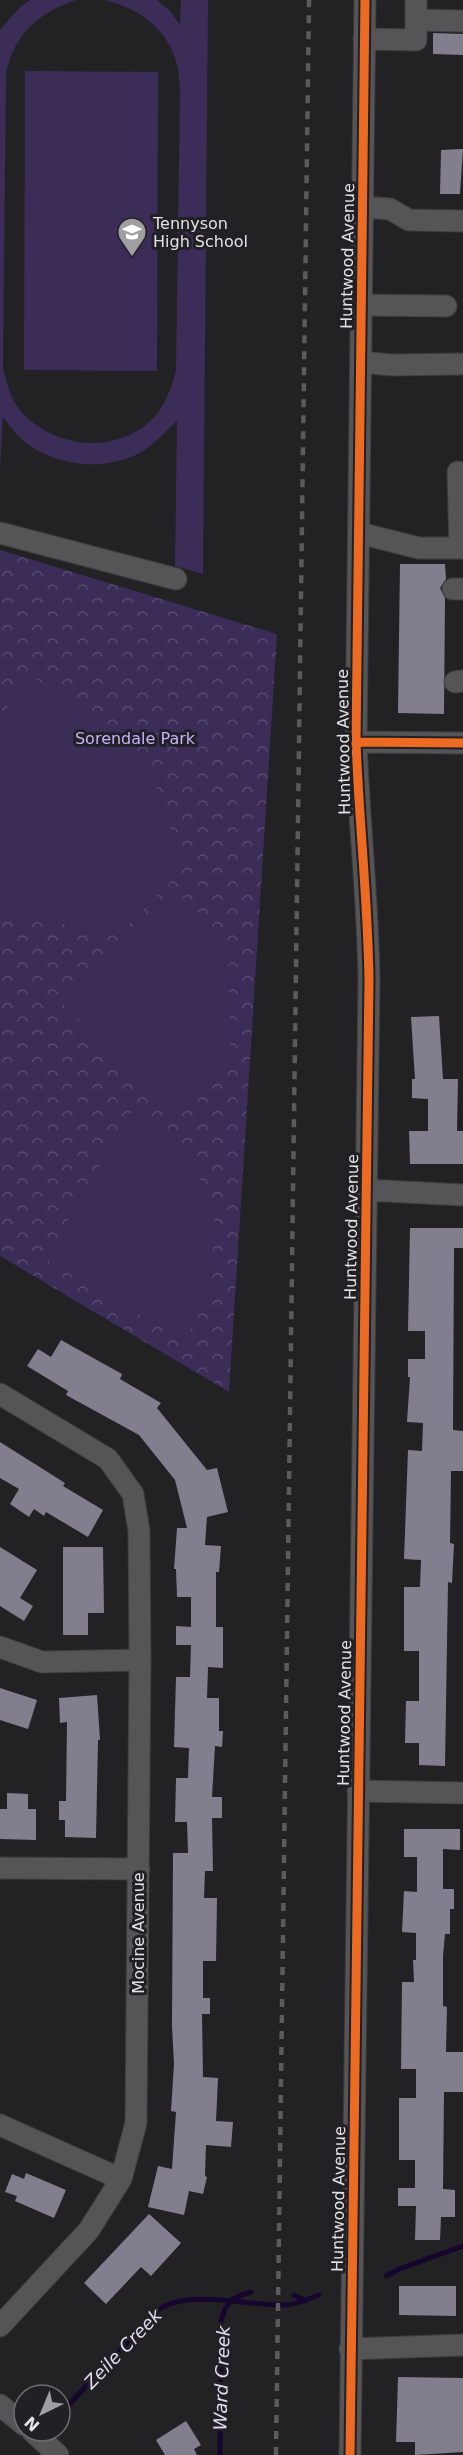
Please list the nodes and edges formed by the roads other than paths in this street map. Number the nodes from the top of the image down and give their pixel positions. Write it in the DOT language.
graph roads {
  1 [pos="365,0"];
  2 [pos="416,20"];
  3 [pos="463,21"];
  4 [pos="364,39"];
  5 [pos="363,207"];
  6 [pos="463,221"];
  7 [pos="362,305"];
  8 [pos="446,306"];
  9 [pos="361,362"];
  10 [pos="460,364"];
  11 [pos="458,472"];
  12 [pos="0,533"];
  13 [pos="359,533"];
  14 [pos="462,548"];
  15 [pos="176,579"];
  16 [pos="356,742"];
  17 [pos="463,743"];
  18 [pos="366,1190"];
  19 [pos="463,1195"];
  20 [pos="0,1394"];
  21 [pos="0,1647"];
  22 [pos="140,1660"];
  23 [pos="358,1791"];
  24 [pos="463,1793"];
  25 [pos="0,1868"];
  26 [pos="139,1869"];
  27 [pos="0,2125"];
  28 [pos="121,2179"];
  29 [pos="0,2326"];
  30 [pos="463,2345"];
  31 [pos="350,2349"];
  32 [pos="0,2405"];
  33 [pos="12,2415"];
  34 [pos="350,2455"];
  1 -- 4 [label="street, Huntwood Avenue"];
  2 -- 3 [label="street"];
  2 -- 4 [label="street"];
  4 -- 5 [label="street, Huntwood Avenue"];
  5 -- 6 [label="street"];
  5 -- 7 [label="street, Huntwood Avenue"];
  7 -- 8 [label="street"];
  7 -- 9 [label="street, Huntwood Avenue"];
  9 -- 10 [label="street"];
  9 -- 13 [label="street, Huntwood Avenue"];
  11 -- 14 [label="street"];
  12 -- 15 [label="street"];
  13 -- 14 [label="street"];
  13 -- 16 [label="street, Huntwood Avenue"];
  16 -- 17 [label="street"];
  16 -- 18 [label="street, Huntwood Avenue"];
  18 -- 19 [label="street"];
  18 -- 23 [label="street, Huntwood Avenue"];
  20 -- 22 [label="street, Mocine Avenue"];
  21 -- 22 [label="street"];
  22 -- 26 [label="street, Mocine Avenue"];
  23 -- 24 [label="street"];
  23 -- 31 [label="street, Huntwood Avenue"];
  25 -- 26 [label="street"];
  26 -- 28 [label="street, Mocine Avenue"];
  27 -- 28 [label="street"];
  28 -- 29 [label="street, Mocine Avenue"];
  30 -- 31 [label="street"];
  31 -- 34 [label="street, Huntwood Avenue"];
  32 -- 33 [label="street"];
}
